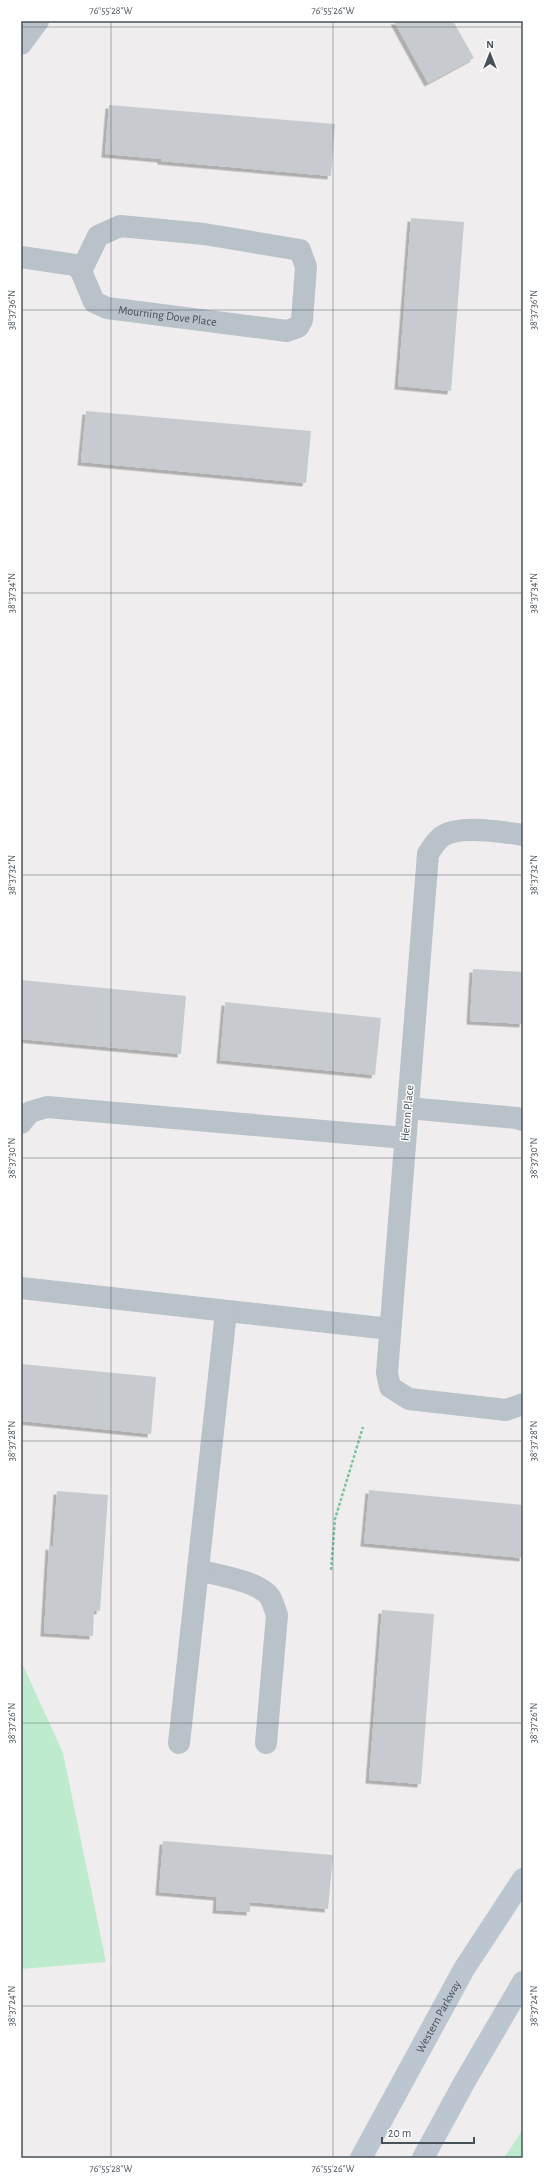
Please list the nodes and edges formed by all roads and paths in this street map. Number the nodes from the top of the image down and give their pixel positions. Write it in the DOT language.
graph roads {
  1 [pos="38,21"];
  2 [pos="21,44"];
  3 [pos="21,257"];
  4 [pos="81,271"];
  5 [pos="523,835"];
  6 [pos="408,1108"];
  7 [pos="523,1120"];
  8 [pos="21,1123"];
  9 [pos="405,1138"];
  10 [pos="21,1288"];
  11 [pos="226,1312"];
  12 [pos="390,1329"];
  13 [pos="523,1404"];
  14 [pos="363,1427"];
  15 [pos="198,1570"];
  16 [pos="331,1570"];
  17 [pos="179,1743"];
  18 [pos="266,1743"];
  19 [pos="523,1879"];
  20 [pos="523,1982"];
  21 [pos="361,2158"];
  22 [pos="423,2158"];
  1 -- 2 [label="street"];
  3 -- 4 [label="street"];
  4 -- 4 [label="street, Mourning Dove Place"];
  5 -- 6 [label="street, Heron Place"];
  6 -- 7 [label="street"];
  6 -- 9 [label="street, Heron Place"];
  8 -- 9 [label="street"];
  9 -- 12 [label="street, Heron Place"];
  10 -- 11 [label="street"];
  11 -- 12 [label="street"];
  11 -- 15 [label="street"];
  12 -- 13 [label="street, Heron Place"];
  14 -- 16 [label="path"];
  15 -- 17 [label="street"];
  15 -- 18 [label="street"];
  19 -- 21 [label="main road, Western Parkway"];
  20 -- 22 [label="main road"];
}
